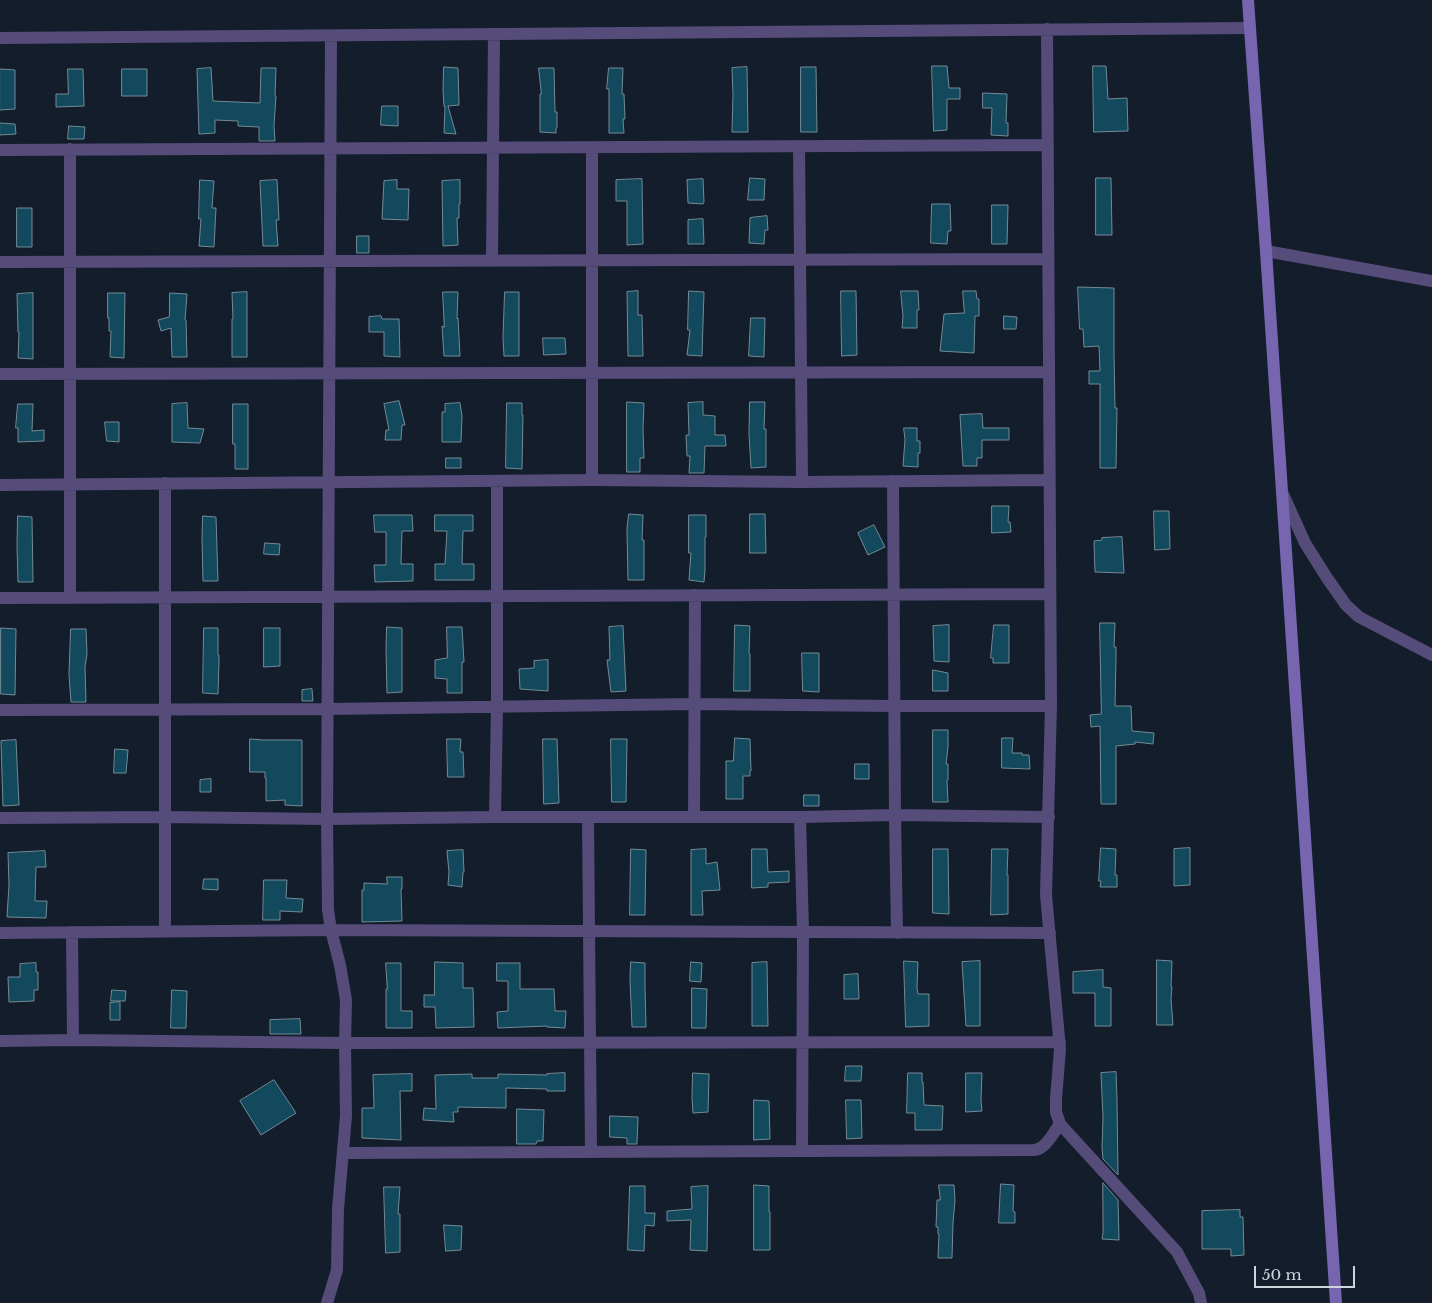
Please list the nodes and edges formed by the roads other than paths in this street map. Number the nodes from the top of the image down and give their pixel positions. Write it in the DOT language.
graph roads {
  1 [pos="1248,0"];
  2 [pos="1250,28"];
  3 [pos="1047,30"];
  4 [pos="494,34"];
  5 [pos="331,36"];
  6 [pos="0,38"];
  7 [pos="1048,145"];
  8 [pos="800,146"];
  9 [pos="592,147"];
  10 [pos="331,148"];
  11 [pos="493,148"];
  12 [pos="70,149"];
  13 [pos="0,150"];
  14 [pos="1266,251"];
  15 [pos="1048,259"];
  16 [pos="492,260"];
  17 [pos="592,260"];
  18 [pos="800,260"];
  19 [pos="330,261"];
  20 [pos="0,262"];
  21 [pos="70,262"];
  22 [pos="1432,281"];
  23 [pos="592,372"];
  24 [pos="801,372"];
  25 [pos="1049,372"];
  26 [pos="330,373"];
  27 [pos="0,374"];
  28 [pos="70,374"];
  29 [pos="592,480"];
  30 [pos="1050,480"];
  31 [pos="496,481"];
  32 [pos="893,481"];
  33 [pos="329,482"];
  34 [pos="802,482"];
  35 [pos="164,483"];
  36 [pos="0,485"];
  37 [pos="70,485"];
  38 [pos="1282,492"];
  39 [pos="894,594"];
  40 [pos="1050,594"];
  41 [pos="695,595"];
  42 [pos="497,596"];
  43 [pos="166,597"];
  44 [pos="329,597"];
  45 [pos="0,598"];
  46 [pos="70,598"];
  47 [pos="1432,655"];
  48 [pos="694,704"];
  49 [pos="497,706"];
  50 [pos="894,706"];
  51 [pos="1051,706"];
  52 [pos="164,709"];
  53 [pos="328,709"];
  54 [pos="0,710"];
  55 [pos="895,815"];
  56 [pos="165,817"];
  57 [pos="495,817"];
  58 [pos="588,817"];
  59 [pos="694,817"];
  60 [pos="800,817"];
  61 [pos="1049,817"];
  62 [pos="0,818"];
  63 [pos="327,819"];
  64 [pos="331,930"];
  65 [pos="165,931"];
  66 [pos="72,932"];
  67 [pos="590,932"];
  68 [pos="803,932"];
  69 [pos="0,933"];
  70 [pos="897,933"];
  71 [pos="1050,933"];
  72 [pos="73,1040"];
  73 [pos="0,1041"];
  74 [pos="1060,1042"];
  75 [pos="345,1043"];
  76 [pos="590,1043"];
  77 [pos="802,1043"];
  78 [pos="1060,1124"];
  79 [pos="802,1151"];
  80 [pos="591,1152"];
  81 [pos="344,1153"];
  82 [pos="327,1303"];
  83 [pos="1201,1303"];
  84 [pos="1336,1303"];
  1 -- 2 [label="main road"];
  2 -- 3 [label="street"];
  2 -- 14 [label="main road"];
  3 -- 4 [label="street"];
  3 -- 7 [label="street"];
  4 -- 5 [label="street"];
  4 -- 11 [label="street"];
  5 -- 6 [label="street"];
  5 -- 10 [label="street"];
  7 -- 8 [label="street"];
  7 -- 15 [label="street"];
  8 -- 9 [label="street"];
  8 -- 18 [label="street"];
  9 -- 11 [label="street"];
  9 -- 17 [label="street"];
  10 -- 11 [label="street"];
  10 -- 12 [label="street"];
  10 -- 19 [label="street"];
  11 -- 16 [label="street"];
  12 -- 13 [label="street"];
  12 -- 21 [label="street"];
  14 -- 22 [label="street"];
  14 -- 38 [label="main road"];
  15 -- 18 [label="street"];
  15 -- 25 [label="street"];
  16 -- 17 [label="street"];
  16 -- 19 [label="street"];
  17 -- 18 [label="street"];
  17 -- 23 [label="street"];
  18 -- 24 [label="street"];
  19 -- 21 [label="street"];
  19 -- 26 [label="street"];
  20 -- 21 [label="street"];
  21 -- 28 [label="street"];
  23 -- 24 [label="street"];
  23 -- 26 [label="street"];
  23 -- 29 [label="street"];
  24 -- 25 [label="street"];
  24 -- 34 [label="street"];
  25 -- 30 [label="street"];
  26 -- 28 [label="street"];
  26 -- 33 [label="street"];
  27 -- 28 [label="street"];
  28 -- 37 [label="street"];
  29 -- 31 [label="street"];
  29 -- 34 [label="street"];
  30 -- 32 [label="street"];
  30 -- 40 [label="street"];
  31 -- 33 [label="street"];
  31 -- 42 [label="street"];
  32 -- 34 [label="street"];
  32 -- 39 [label="street"];
  33 -- 35 [label="street"];
  33 -- 44 [label="street"];
  35 -- 37 [label="street"];
  35 -- 43 [label="street"];
  36 -- 37 [label="street"];
  37 -- 46 [label="street"];
  38 -- 47 [label="street"];
  38 -- 84 [label="main road"];
  39 -- 40 [label="street"];
  39 -- 41 [label="street"];
  39 -- 50 [label="street"];
  40 -- 51 [label="street"];
  41 -- 42 [label="street"];
  41 -- 48 [label="street"];
  42 -- 44 [label="street"];
  42 -- 49 [label="street"];
  43 -- 44 [label="street"];
  43 -- 46 [label="street"];
  43 -- 52 [label="street"];
  44 -- 53 [label="street"];
  45 -- 46 [label="street"];
  48 -- 49 [label="street"];
  48 -- 50 [label="street"];
  48 -- 59 [label="street"];
  49 -- 53 [label="street"];
  49 -- 57 [label="street"];
  50 -- 51 [label="street"];
  50 -- 55 [label="street"];
  51 -- 61 [label="street"];
  52 -- 53 [label="street"];
  52 -- 54 [label="street"];
  52 -- 56 [label="street"];
  53 -- 63 [label="street"];
  55 -- 60 [label="street"];
  55 -- 61 [label="street"];
  55 -- 70 [label="street"];
  56 -- 62 [label="street"];
  56 -- 63 [label="street"];
  56 -- 65 [label="street"];
  57 -- 58 [label="street"];
  57 -- 63 [label="street"];
  58 -- 59 [label="street"];
  58 -- 67 [label="street"];
  59 -- 60 [label="street"];
  60 -- 68 [label="street"];
  61 -- 71 [label="street"];
  63 -- 64 [label="street"];
  64 -- 65 [label="street"];
  64 -- 67 [label="street"];
  64 -- 75 [label="street"];
  65 -- 66 [label="street"];
  66 -- 69 [label="street"];
  66 -- 72 [label="street"];
  67 -- 68 [label="street"];
  67 -- 76 [label="street"];
  68 -- 70 [label="street"];
  68 -- 77 [label="street"];
  70 -- 71 [label="street"];
  71 -- 74 [label="street"];
  72 -- 73 [label="street"];
  72 -- 75 [label="street"];
  74 -- 77 [label="street"];
  74 -- 78 [label="street"];
  75 -- 76 [label="street"];
  75 -- 81 [label="street"];
  76 -- 77 [label="street"];
  76 -- 80 [label="street"];
  77 -- 79 [label="street"];
  78 -- 79 [label="street"];
  78 -- 83 [label="street"];
  79 -- 80 [label="street"];
  80 -- 81 [label="street"];
  81 -- 82 [label="street"];
}
